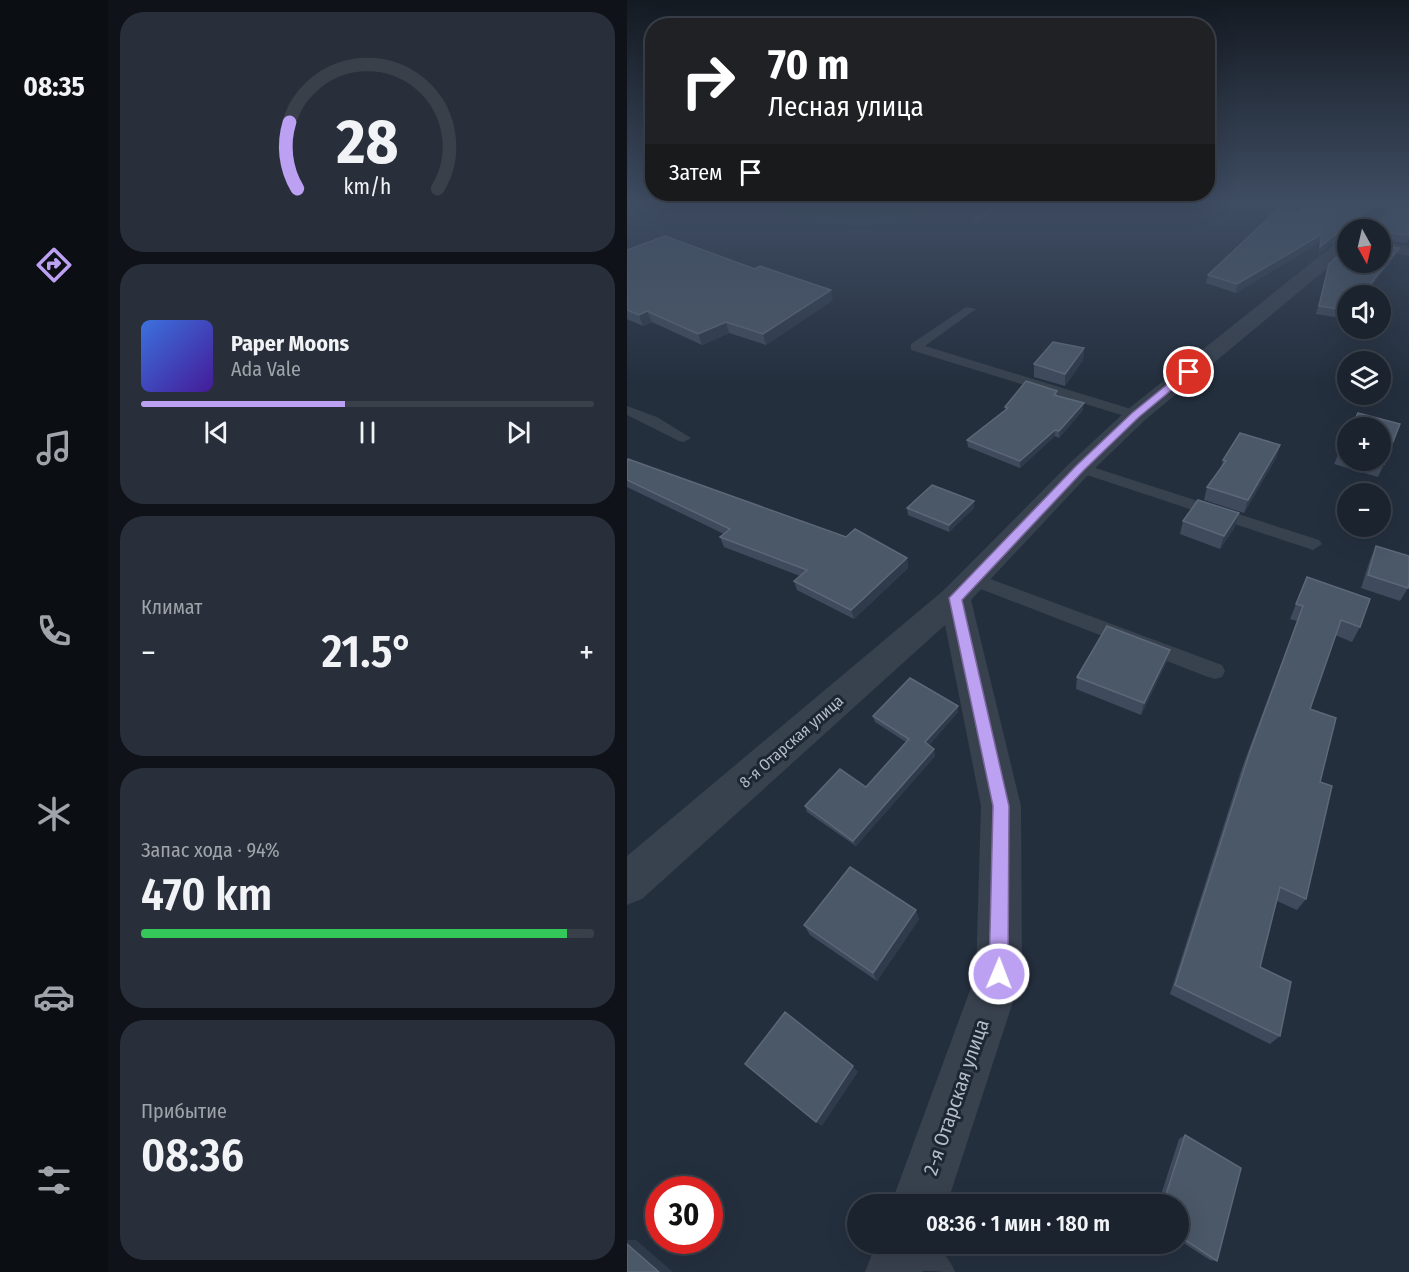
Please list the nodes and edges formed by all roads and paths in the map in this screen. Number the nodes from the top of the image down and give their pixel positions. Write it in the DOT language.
graph roads {
  1 [pos="1322,263"];
  2 [pos="970,309"];
  3 [pos="627,410"];
  4 [pos="1136,415"];
  5 [pos="684,438"];
  6 [pos="1080,468"];
  7 [pos="1313,544"];
  8 [pos="965,589"];
  9 [pos="1215,671"];
  10 [pos="627,884"];
  11 [pos="929,1194"];
  1 -- 4 [label="street, 8-я Отарская улица"];
  2 -- 4 [label="lane"];
  3 -- 5 [label="lane"];
  4 -- 6 [label="street, 8-я Отарская улица"];
  6 -- 7 [label="lane"];
  6 -- 8 [label="street, 8-я Отарская улица"];
  8 -- 9 [label="lane"];
  8 -- 10 [label="street, 8-я Отарская улица"];
  8 -- 11 [label="street, 2-я Отарская улица"];
}
